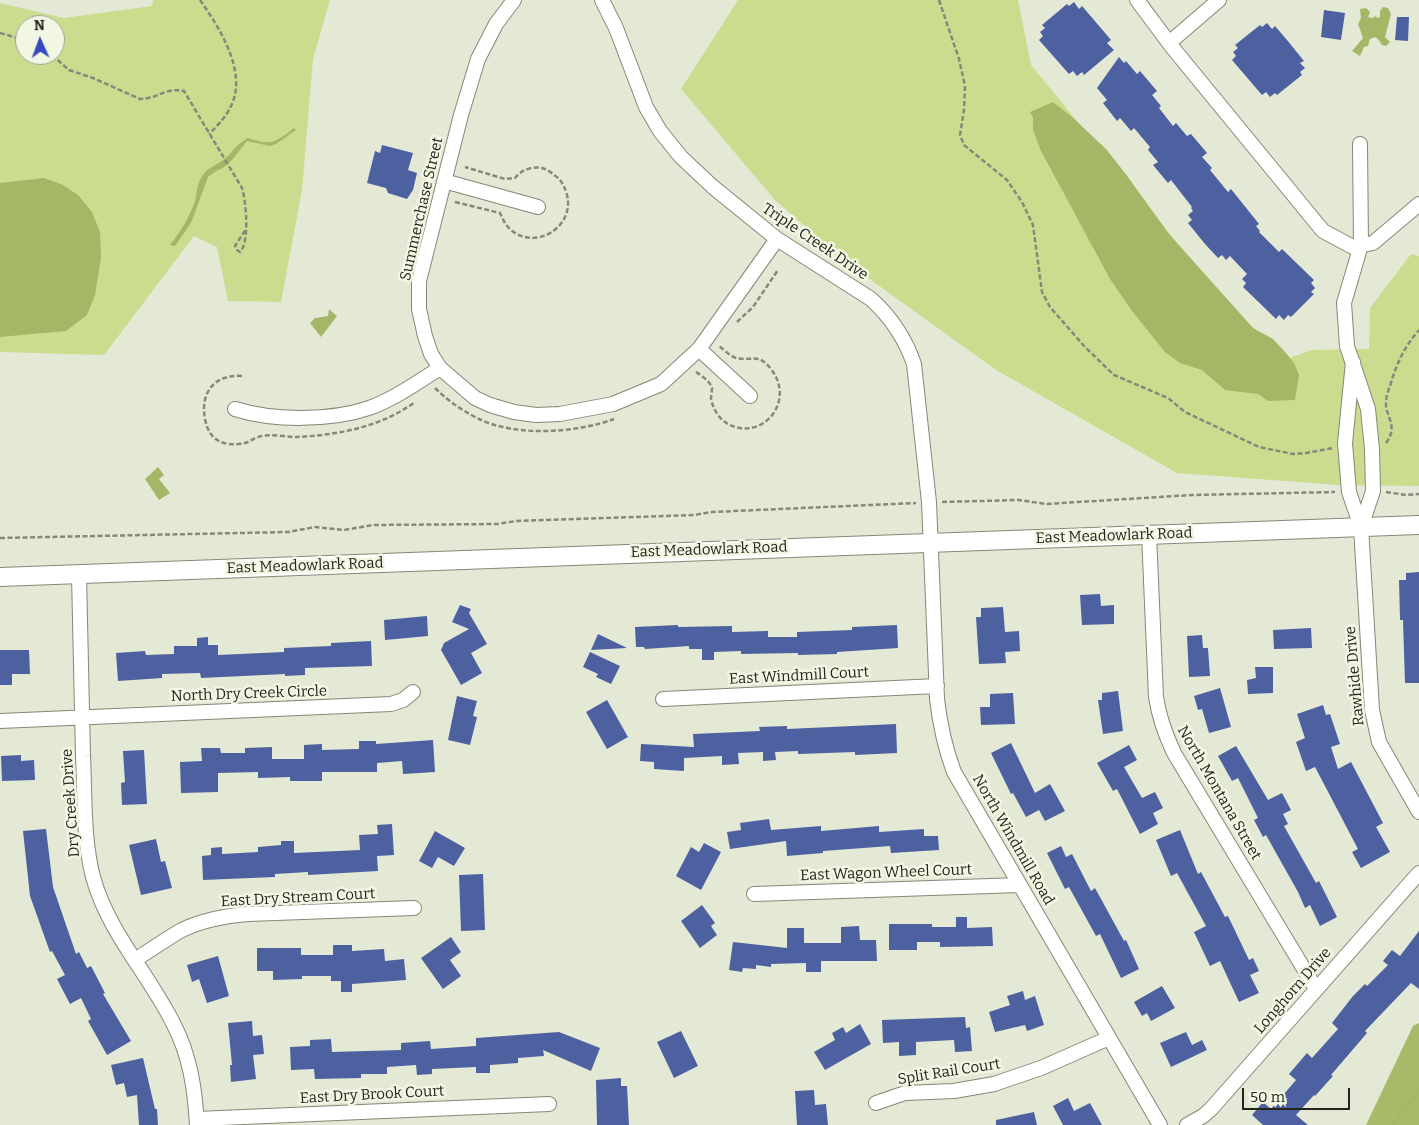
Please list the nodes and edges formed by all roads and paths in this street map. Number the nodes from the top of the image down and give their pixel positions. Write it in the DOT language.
graph roads {
  1 [pos="200,0"];
  2 [pos="514,0"];
  3 [pos="602,0"];
  4 [pos="939,0"];
  5 [pos="1137,0"];
  6 [pos="1219,0"];
  7 [pos="0,33"];
  8 [pos="15,37"];
  9 [pos="1169,43"];
  10 [pos="63,65"];
  11 [pos="210,134"];
  12 [pos="1360,144"];
  13 [pos="444,181"];
  14 [pos="1419,204"];
  15 [pos="538,208"];
  16 [pos="246,229"];
  17 [pos="777,239"];
  18 [pos="1361,245"];
  19 [pos="778,270"];
  20 [pos="734,324"];
  21 [pos="723,338"];
  22 [pos="704,353"];
  23 [pos="1354,362"];
  24 [pos="440,368"];
  25 [pos="426,377"];
  26 [pos="689,378"];
  27 [pos="750,396"];
  28 [pos="235,408"];
  29 [pos="617,418"];
  30 [pos="1324,450"];
  31 [pos="1373,491"];
  32 [pos="1349,492"];
  33 [pos="1419,494"];
  34 [pos="948,501"];
  35 [pos="912,503"];
  36 [pos="1419,525"];
  37 [pos="1361,527"];
  38 [pos="1149,534"];
  39 [pos="0,538"];
  40 [pos="931,542"];
  41 [pos="79,574"];
  42 [pos="0,577"];
  43 [pos="937,686"];
  44 [pos="413,692"];
  45 [pos="663,699"];
  46 [pos="82,717"];
  47 [pos="0,720"];
  48 [pos="1419,812"];
  49 [pos="1419,873"];
  50 [pos="1020,885"];
  51 [pos="754,894"];
  52 [pos="414,908"];
  53 [pos="134,960"];
  54 [pos="1316,989"];
  55 [pos="1109,1038"];
  56 [pos="876,1103"];
  57 [pos="549,1104"];
  58 [pos="197,1122"];
  59 [pos="1160,1125"];
  60 [pos="1187,1125"];
  1 -- 11 [label="path"];
  2 -- 13 [label="street, Summerchase Street"];
  3 -- 17 [label="street, Triple Creek Drive"];
  4 -- 30 [label="path"];
  5 -- 9 [label="street"];
  6 -- 9 [label="street"];
  7 -- 8 [label="path"];
  9 -- 18 [label="street"];
  10 -- 11 [label="path"];
  11 -- 16 [label="path"];
  12 -- 18 [label="street"];
  13 -- 15 [label="street"];
  13 -- 24 [label="street, Summerchase Street"];
  14 -- 18 [label="street"];
  16 -- 16 [label="path"];
  17 -- 22 [label="street, Summerchase Street"];
  17 -- 40 [label="street, Triple Creek Drive"];
  18 -- 23 [label="street"];
  19 -- 20 [label="path"];
  21 -- 22 [label="path"];
  22 -- 24 [label="street, Summerchase Street"];
  22 -- 26 [label="path"];
  22 -- 27 [label="street"];
  23 -- 31 [label="street"];
  23 -- 32 [label="street"];
  24 -- 25 [label="street"];
  25 -- 28 [label="street"];
  25 -- 29 [label="path"];
  31 -- 33 [label="path"];
  31 -- 37 [label="street"];
  32 -- 34 [label="path"];
  32 -- 37 [label="street"];
  35 -- 39 [label="path"];
  36 -- 37 [label="main road, East Meadowlark Road"];
  37 -- 38 [label="main road, East Meadowlark Road"];
  37 -- 48 [label="street, Rawhide Drive"];
  38 -- 40 [label="main road, East Meadowlark Road"];
  38 -- 54 [label="street, North Montana Street"];
  40 -- 41 [label="main road, East Meadowlark Road"];
  40 -- 43 [label="street, North Windmill Road"];
  41 -- 42 [label="main road, East Meadowlark Road"];
  41 -- 46 [label="street, Dry Creek Drive"];
  43 -- 45 [label="street, East Windmill Court"];
  43 -- 50 [label="street, North Windmill Road"];
  44 -- 46 [label="street, North Dry Creek Circle"];
  46 -- 47 [label="street, North Dry Creek Circle"];
  46 -- 53 [label="street, Dry Creek Drive"];
  49 -- 54 [label="street, Longhorn Drive"];
  50 -- 51 [label="street, East Wagon Wheel Court"];
  50 -- 55 [label="street, North Windmill Road"];
  52 -- 53 [label="street, East Dry Stream Court"];
  53 -- 58 [label="street, Dry Creek Drive"];
  54 -- 60 [label="street, Longhorn Drive"];
  55 -- 56 [label="street, Split Rail Court"];
  55 -- 59 [label="street, North Windmill Road"];
  57 -- 58 [label="street, East Dry Brook Court"];
}
